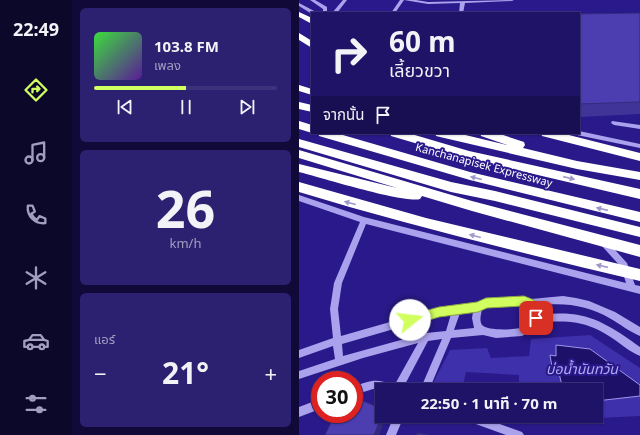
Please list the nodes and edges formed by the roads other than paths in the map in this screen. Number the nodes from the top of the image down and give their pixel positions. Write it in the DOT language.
graph roads {
  1 [pos="312,0"];
  2 [pos="345,0"];
  3 [pos="402,0"];
  4 [pos="406,0"];
  5 [pos="512,0"];
  6 [pos="440,1"];
  7 [pos="463,2"];
  8 [pos="299,4"];
  9 [pos="312,12"];
  10 [pos="325,12"];
  11 [pos="335,12"];
  12 [pos="394,12"];
  13 [pos="461,12"];
  14 [pos="299,14"];
  15 [pos="311,21"];
  16 [pos="299,36"];
  17 [pos="311,44"];
  18 [pos="299,88"];
  19 [pos="311,92"];
  20 [pos="299,105"];
  21 [pos="311,109"];
  22 [pos="614,123"];
  23 [pos="299,125"];
  24 [pos="640,127"];
  25 [pos="311,130"];
  26 [pos="580,133"];
  27 [pos="326,134"];
  28 [pos="398,134"];
  29 [pos="445,134"];
  30 [pos="488,134"];
  31 [pos="550,134"];
  32 [pos="299,143"];
  33 [pos="640,146"];
  34 [pos="299,154"];
  35 [pos="640,157"];
  36 [pos="299,168"];
  37 [pos="640,176"];
  38 [pos="299,187"];
  39 [pos="640,194"];
  40 [pos="299,198"];
  41 [pos="472,206"];
  42 [pos="640,217"];
  43 [pos="364,220"];
  44 [pos="640,232"];
  45 [pos="603,242"];
  46 [pos="640,250"];
  47 [pos="640,275"];
  48 [pos="632,288"];
  49 [pos="640,290"];
  50 [pos="531,303"];
  51 [pos="478,307"];
  52 [pos="457,309"];
  53 [pos="536,318"];
  54 [pos="481,331"];
  55 [pos="640,332"];
  56 [pos="449,334"];
  57 [pos="425,337"];
  58 [pos="337,341"];
  59 [pos="640,352"];
  60 [pos="299,354"];
  61 [pos="339,361"];
  62 [pos="299,375"];
  63 [pos="401,383"];
  64 [pos="427,383"];
  65 [pos="375,384"];
  66 [pos="363,388"];
  67 [pos="311,407"];
  68 [pos="299,412"];
  69 [pos="396,423"];
  70 [pos="485,423"];
  71 [pos="391,435"];
  72 [pos="519,435"];
  1 -- 10 [label="street"];
  2 -- 11 [label="street"];
  3 -- 12 [label="street"];
  4 -- 6 [label="street"];
  5 -- 7 [label="street"];
  6 -- 7 [label="street"];
  7 -- 13 [label="street"];
  8 -- 9 [label="street"];
  14 -- 15 [label="highway"];
  16 -- 17 [label="highway"];
  18 -- 19 [label="highway"];
  20 -- 21 [label="highway"];
  22 -- 24 [label="street"];
  23 -- 25 [label="highway"];
  26 -- 33 [label="street"];
  42 -- 27 [label="highway, Kanchanapisek Expressway, one-way"];
  28 -- 39 [label="highway, Kanchanapisek Expressway, one-way"];
  29 -- 37 [label="highway"];
  30 -- 37 [label="highway"];
  31 -- 35 [label="highway"];
  32 -- 44 [label="highway"];
  34 -- 41 [label="highway"];
  36 -- 41 [label="highway"];
  47 -- 38 [label="highway, one-way"];
  40 -- 43 [label="street"];
  41 -- 45 [label="highway"];
  43 -- 48 [label="street"];
  43 -- 58 [label="street"];
  45 -- 46 [label="highway"];
  45 -- 48 [label="street"];
  48 -- 49 [label="street"];
  50 -- 51 [label="street"];
  50 -- 53 [label="street"];
  50 -- 55 [label="street"];
  51 -- 52 [label="street"];
  51 -- 54 [label="street"];
  52 -- 56 [label="street"];
  52 -- 58 [label="street"];
  53 -- 54 [label="street"];
  53 -- 59 [label="street"];
  54 -- 56 [label="street"];
  56 -- 57 [label="street"];
  56 -- 64 [label="street"];
  57 -- 61 [label="street"];
  57 -- 63 [label="street"];
  58 -- 60 [label="street"];
  58 -- 61 [label="street"];
  61 -- 62 [label="street"];
  65 -- 66 [label="street"];
  67 -- 68 [label="street"];
  69 -- 71 [label="street"];
  70 -- 72 [label="street"];
}
